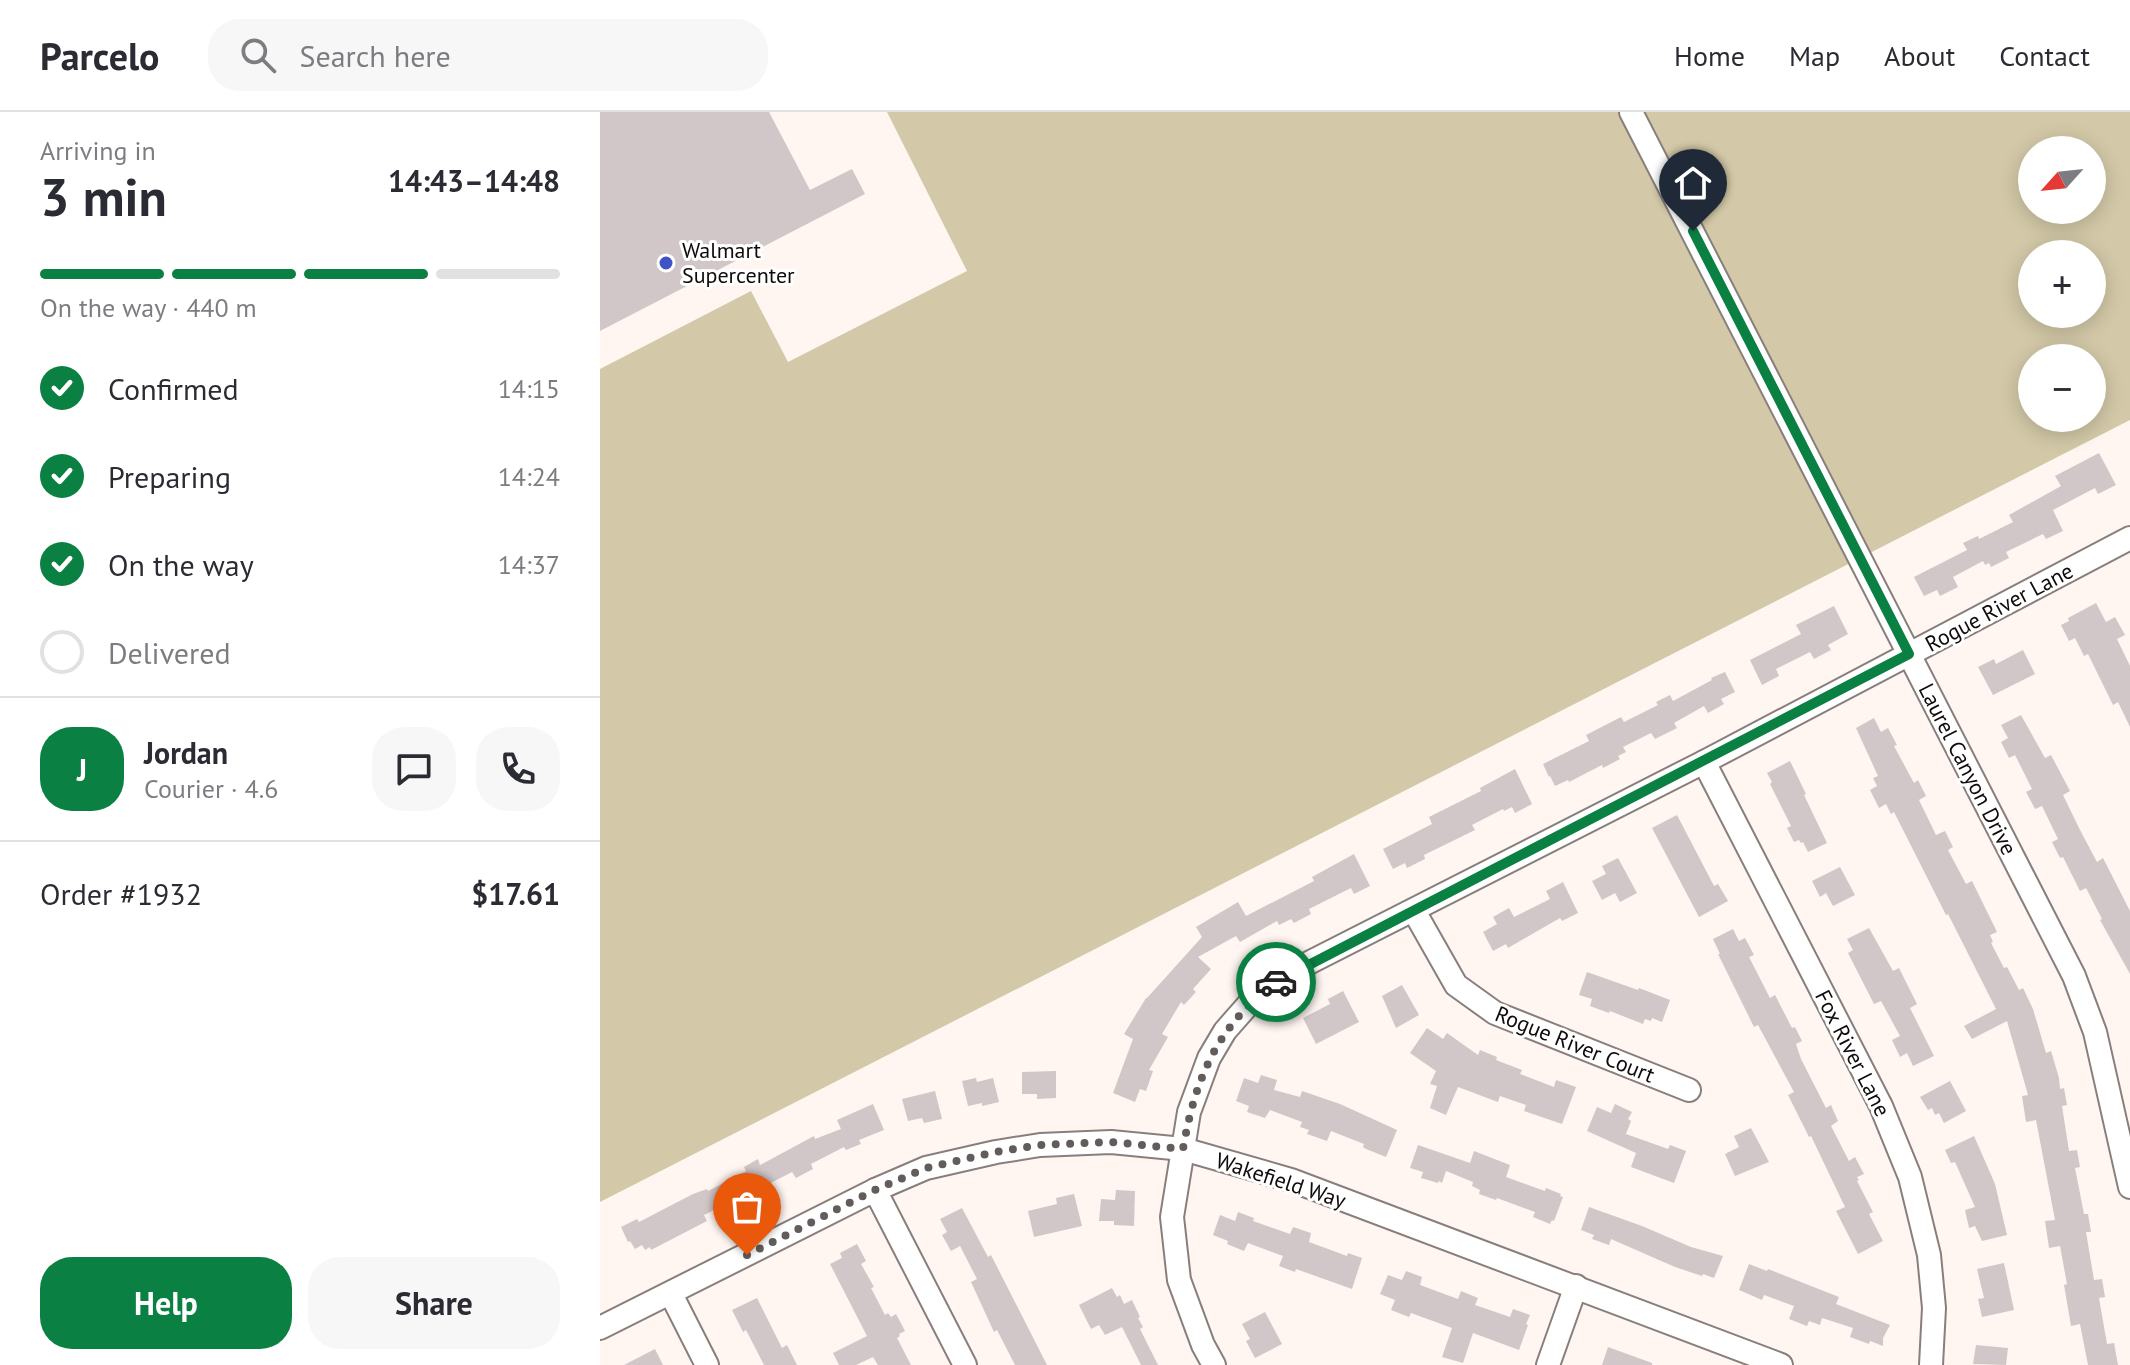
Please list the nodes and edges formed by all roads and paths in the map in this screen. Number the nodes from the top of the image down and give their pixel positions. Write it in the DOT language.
graph roads {
  1 [pos="1631,112"];
  2 [pos="2130,538"];
  3 [pos="1909,654"];
  4 [pos="1704,762"];
  5 [pos="1414,911"];
  6 [pos="1689,1090"];
  7 [pos="1183,1149"];
  8 [pos="2130,1187"];
  9 [pos="875,1190"];
  10 [pos="1576,1286"];
  11 [pos="671,1294"];
  12 [pos="600,1328"];
  13 [pos="707,1365"];
  14 [pos="965,1365"];
  15 [pos="1214,1365"];
  16 [pos="1548,1365"];
  17 [pos="1781,1365"];
  18 [pos="1931,1365"];
  1 -- 3 [label="street, Laurel Canyon Drive"];
  2 -- 3 [label="street, Rogue River Lane"];
  3 -- 4 [label="street, Rogue River Lane"];
  3 -- 8 [label="street, Laurel Canyon Drive"];
  4 -- 5 [label="street, Rogue River Lane"];
  4 -- 18 [label="street, Fox River Lane"];
  5 -- 6 [label="street, Rogue River Court"];
  5 -- 7 [label="street, Rogue River Lane"];
  7 -- 9 [label="street, Wakefield Way"];
  7 -- 10 [label="street, Wakefield Way"];
  7 -- 15 [label="street, Rogue River Lane"];
  9 -- 11 [label="street, Wakefield Way"];
  9 -- 14 [label="street"];
  10 -- 16 [label="street"];
  10 -- 17 [label="street, Wakefield Way"];
  11 -- 12 [label="street, Wakefield Way"];
  11 -- 13 [label="street"];
}
